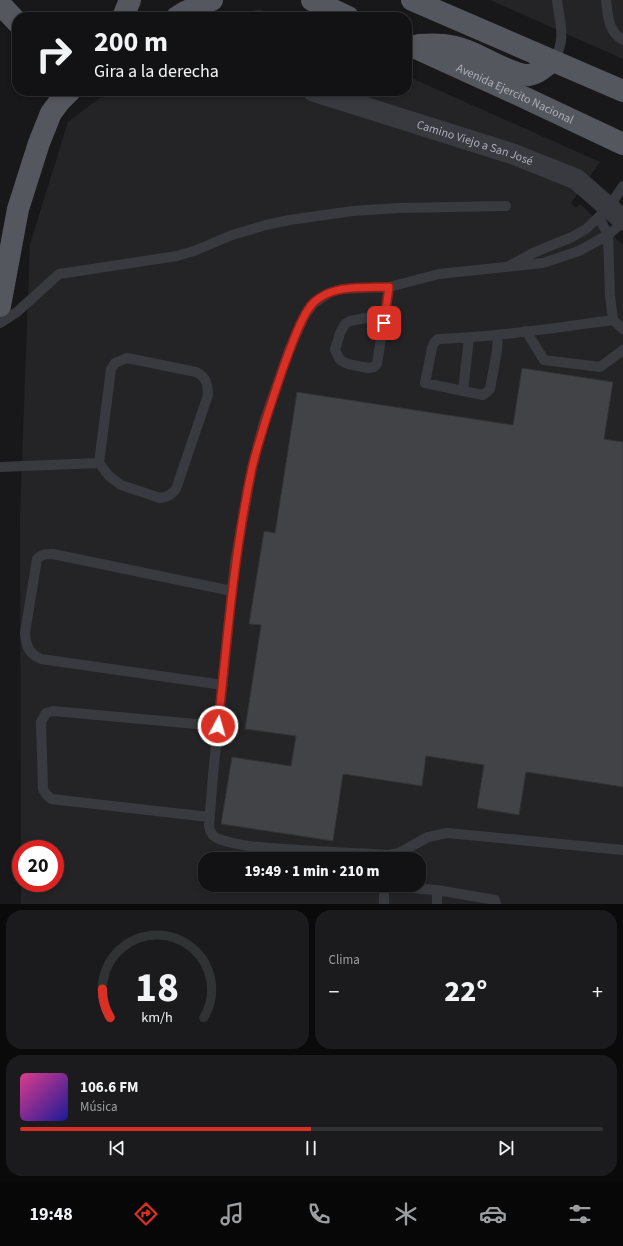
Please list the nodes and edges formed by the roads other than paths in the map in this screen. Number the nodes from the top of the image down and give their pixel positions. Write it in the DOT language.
graph roads {
  1 [pos="130,0"];
  2 [pos="212,0"];
  3 [pos="312,0"];
  4 [pos="412,0"];
  5 [pos="557,0"];
  6 [pos="606,0"];
  7 [pos="0,4"];
  8 [pos="125,12"];
  9 [pos="185,12"];
  10 [pos="337,12"];
  11 [pos="12,17"];
  12 [pos="623,40"];
  13 [pos="412,45"];
  14 [pos="412,46"];
  15 [pos="553,61"];
  16 [pos="623,91"];
  17 [pos="65,96"];
  18 [pos="350,96"];
  19 [pos="623,144"];
  20 [pos="623,186"];
  21 [pos="506,206"];
  22 [pos="614,217"];
  23 [pos="608,235"];
  24 [pos="505,268"];
  25 [pos="389,287"];
  26 [pos="0,306"];
  27 [pos="613,320"];
  28 [pos="0,322"];
  29 [pos="384,323"];
  30 [pos="623,329"];
  31 [pos="526,331"];
  32 [pos="498,335"];
  33 [pos="468,338"];
  34 [pos="623,350"];
  35 [pos="463,391"];
  36 [pos="99,463"];
  37 [pos="0,467"];
  38 [pos="232,591"];
  39 [pos="223,685"];
  40 [pos="218,726"];
  41 [pos="209,817"];
  42 [pos="623,850"];
  43 [pos="437,890"];
  44 [pos="384,904"];
  45 [pos="437,904"];
  46 [pos="496,904"];
  1 -- 8 [label="main road"];
  2 -- 9 [label="main road"];
  3 -- 10 [label="main road"];
  4 -- 15 [label="main road"];
  5 -- 15 [label="lane"];
  6 -- 12 [label="lane"];
  7 -- 11 [label="main road"];
  13 -- 15 [label="main road"];
  14 -- 19 [label="main road, Avenida Ejercito Nacional"];
  15 -- 16 [label="main road"];
  17 -- 26 [label="main road"];
  18 -- 22 [label="street, Camino Viejo a San José"];
  20 -- 22 [label="lane"];
  21 -- 28 [label="lane"];
  22 -- 23 [label="lane"];
  22 -- 23 [label="lane"];
  22 -- 24 [label="lane"];
  23 -- 24 [label="lane"];
  23 -- 27 [label="lane"];
  24 -- 25 [label="lane"];
  25 -- 29 [label="lane"];
  25 -- 38 [label="lane"];
  27 -- 30 [label="lane"];
  27 -- 31 [label="lane"];
  29 -- 29 [label="lane"];
  31 -- 32 [label="lane"];
  31 -- 34 [label="lane"];
  32 -- 33 [label="lane"];
  32 -- 35 [label="lane"];
  33 -- 35 [label="lane"];
  33 -- 35 [label="lane"];
  36 -- 36 [label="lane"];
  36 -- 37 [label="lane"];
  38 -- 39 [label="lane"];
  38 -- 39 [label="lane"];
  39 -- 40 [label="lane"];
  40 -- 41 [label="lane"];
  40 -- 41 [label="lane"];
  41 -- 42 [label="lane"];
  43 -- 44 [label="lane"];
  43 -- 45 [label="lane"];
  43 -- 46 [label="lane"];
}
